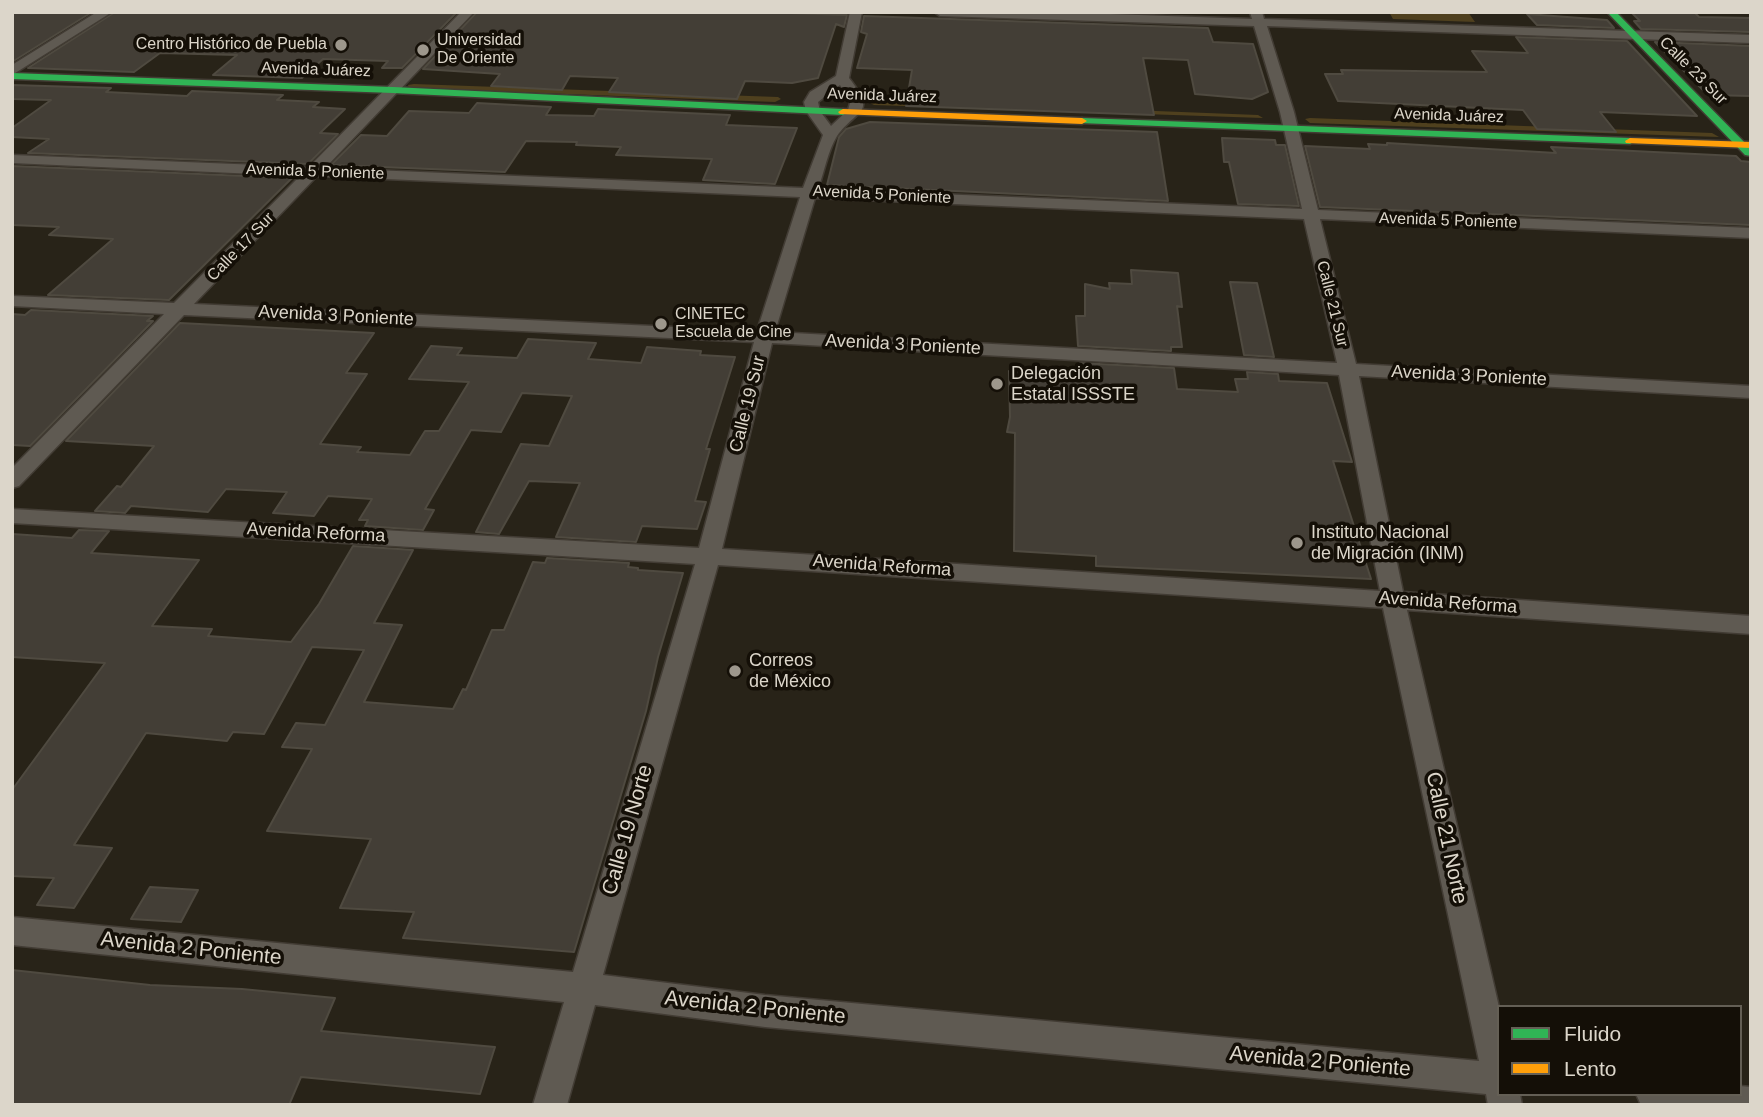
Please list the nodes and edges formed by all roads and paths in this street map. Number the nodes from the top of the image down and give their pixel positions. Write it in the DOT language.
graph roads {
  1 [pos="106,12"];
  2 [pos="468,12"];
  3 [pos="856,12"];
  4 [pos="940,12"];
  5 [pos="1611,12"];
  6 [pos="1084,15"];
  7 [pos="1258,18"];
  8 [pos="1633,35"];
  9 [pos="1751,39"];
  10 [pos="14,70"];
  11 [pos="842,78"];
  12 [pos="397,86"];
  13 [pos="862,95"];
  14 [pos="814,103"];
  15 [pos="854,112"];
  16 [pos="1288,116"];
  17 [pos="1588,123"];
  18 [pos="1725,128"];
  19 [pos="1751,129"];
  20 [pos="830,135"];
  21 [pos="1748,148"];
  22 [pos="12,159"];
  23 [pos="314,172"];
  24 [pos="809,192"];
  25 [pos="1311,215"];
  26 [pos="1751,233"];
  27 [pos="12,301"];
  28 [pos="181,308"];
  29 [pos="764,337"];
  30 [pos="1348,370"];
  31 [pos="1751,392"];
  32 [pos="12,481"];
  33 [pos="12,516"];
  34 [pos="709,555"];
  35 [pos="1393,599"];
  36 [pos="1751,625"];
  37 [pos="12,932"];
  38 [pos="581,988"];
  39 [pos="1497,1069"];
  40 [pos="1497,1078"];
  41 [pos="1673,1096"];
  42 [pos="1751,1104"];
  43 [pos="550,1105"];
  1 -- 10 [label="street"];
  2 -- 12 [label="street, Calle 17 Sur"];
  3 -- 11 [label="street"];
  4 -- 6 [label="street"];
  5 -- 8 [label="main road, Calle 23 Sur"];
  6 -- 7 [label="street"];
  7 -- 8 [label="street"];
  7 -- 16 [label="street, Calle 21 Sur"];
  8 -- 9 [label="street"];
  8 -- 18 [label="main road, Calle 23 Sur"];
  10 -- 12 [label="main road, Avenida Juárez"];
  11 -- 13 [label="street"];
  11 -- 14 [label="street"];
  12 -- 14 [label="main road, Avenida Juárez"];
  12 -- 23 [label="street, Calle 17 Sur"];
  13 -- 14 [label="main road, Avenida Juárez"];
  13 -- 15 [label="street"];
  14 -- 15 [label="main road, Avenida Juárez"];
  14 -- 20 [label="street"];
  15 -- 16 [label="main road, Avenida Juárez"];
  15 -- 20 [label="street, Calle 19 Sur"];
  16 -- 21 [label="main road, Avenida Juárez"];
  16 -- 25 [label="street, Calle 21 Sur"];
  17 -- 18 [label="main road"];
  18 -- 19 [label="main road"];
  18 -- 21 [label="main road, Calle 23 Sur"];
  20 -- 24 [label="street, Calle 19 Sur"];
  22 -- 23 [label="street, Avenida 5 Poniente"];
  23 -- 24 [label="street, Avenida 5 Poniente"];
  23 -- 28 [label="street, Calle 17 Sur"];
  24 -- 25 [label="street, Avenida 5 Poniente"];
  24 -- 29 [label="street, Calle 19 Sur"];
  25 -- 26 [label="street, Avenida 5 Poniente"];
  25 -- 30 [label="street, Calle 21 Sur"];
  27 -- 28 [label="street, Avenida 3 Poniente"];
  28 -- 29 [label="street, Avenida 3 Poniente"];
  28 -- 32 [label="street, Calle 17 Sur"];
  29 -- 30 [label="street, Avenida 3 Poniente"];
  29 -- 34 [label="street, Calle 19 Sur"];
  30 -- 31 [label="street, Avenida 3 Poniente"];
  30 -- 35 [label="street, Calle 21 Sur"];
  33 -- 34 [label="street, Avenida Reforma"];
  34 -- 35 [label="street, Avenida Reforma"];
  34 -- 38 [label="street, Calle 19 Norte"];
  35 -- 36 [label="street, Avenida Reforma"];
  35 -- 39 [label="street, Calle 21 Norte"];
  37 -- 38 [label="street, Avenida 2 Poniente"];
  38 -- 40 [label="street, Avenida 2 Poniente"];
  38 -- 43 [label="street, Calle 19 Norte"];
  41 -- 42 [label="street"];
}
